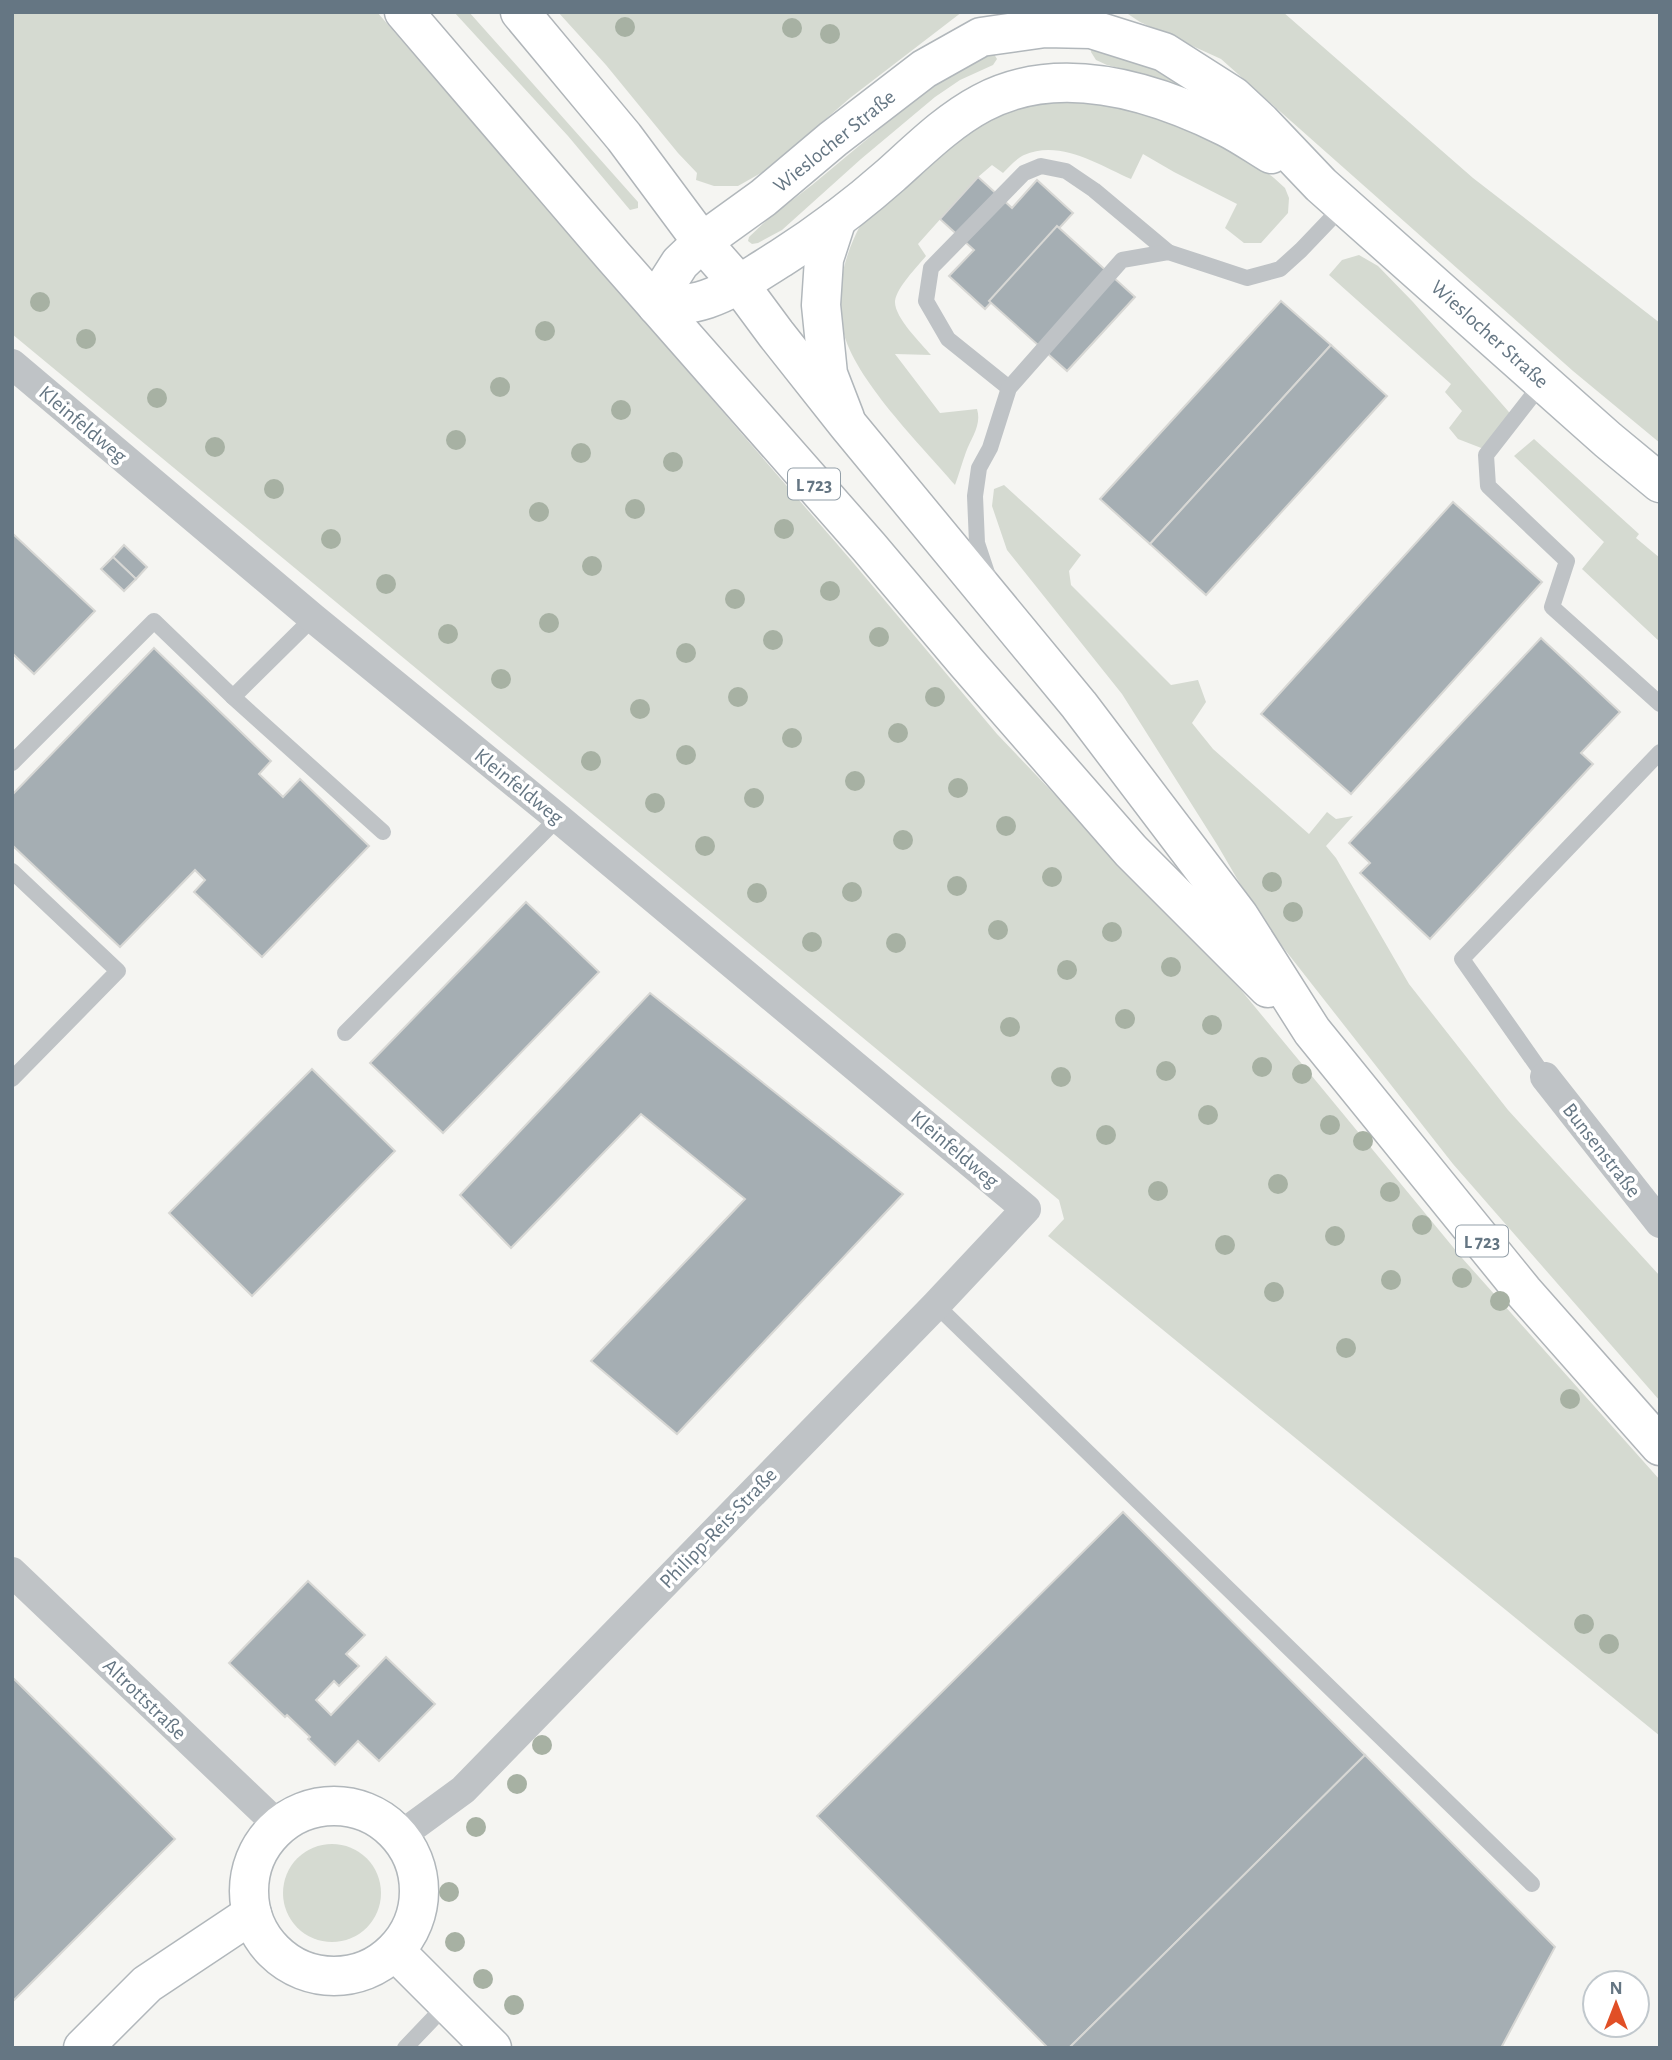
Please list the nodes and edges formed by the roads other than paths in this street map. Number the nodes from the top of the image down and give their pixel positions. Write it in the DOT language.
graph roads {
  1 [pos="404,12"];
  2 [pos="520,12"];
  3 [pos="1045,20"];
  4 [pos="1046,82"];
  5 [pos="1332,195"];
  6 [pos="837,219"];
  7 [pos="702,242"];
  8 [pos="1168,252"];
  9 [pos="739,284"];
  10 [pos="659,307"];
  11 [pos="12,364"];
  12 [pos="1543,382"];
  13 [pos="1009,388"];
  14 [pos="848,425"];
  15 [pos="1660,483"];
  16 [pos="1000,611"];
  17 [pos="313,618"];
  18 [pos="233,697"];
  19 [pos="1660,704"];
  20 [pos="1660,752"];
  21 [pos="12,763"];
  22 [pos="558,818"];
  23 [pos="383,832"];
  24 [pos="12,871"];
  25 [pos="1312,1031"];
  26 [pos="345,1033"];
  27 [pos="1545,1077"];
  28 [pos="12,1079"];
  29 [pos="1026,1209"];
  30 [pos="1660,1223"];
  31 [pos="936,1305"];
  32 [pos="1660,1446"];
  33 [pos="12,1572"];
  34 [pos="279,1826"];
  35 [pos="400,1836"];
  36 [pos="1532,1884"];
  37 [pos="252,1914"];
  38 [pos="395,1951"];
  39 [pos="447,2004"];
  40 [pos="83,2048"];
  41 [pos="405,2048"];
  42 [pos="492,2048"];
  1 -- 10 [label="main road, L 723"];
  2 -- 7 [label="main road, L 723"];
  3 -- 4 [label="main road"];
  3 -- 5 [label="main road, Wieslocher Straße"];
  3 -- 7 [label="main road, Wieslocher Straße"];
  4 -- 5 [label="main road, Wieslocher Straße"];
  4 -- 6 [label="main road, Wieslocher Straße"];
  5 -- 8 [label="lane"];
  5 -- 12 [label="main road, Wieslocher Straße"];
  6 -- 9 [label="main road, Wieslocher Straße"];
  6 -- 14 [label="main road"];
  7 -- 9 [label="main road, L 723"];
  7 -- 10 [label="main road, Wieslocher Straße"];
  8 -- 13 [label="lane"];
  8 -- 13 [label="lane"];
  9 -- 10 [label="main road, Wieslocher Straße"];
  9 -- 14 [label="main road, L 723"];
  10 -- 25 [label="main road, L 723"];
  11 -- 17 [label="street, Kleinfeldweg"];
  12 -- 15 [label="main road, Wieslocher Straße"];
  12 -- 19 [label="lane"];
  13 -- 16 [label="lane"];
  14 -- 16 [label="main road, L 723"];
  16 -- 25 [label="main road, L 723"];
  17 -- 18 [label="lane"];
  17 -- 22 [label="street, Kleinfeldweg"];
  18 -- 21 [label="lane"];
  18 -- 23 [label="lane"];
  20 -- 27 [label="lane"];
  22 -- 26 [label="lane"];
  22 -- 29 [label="street, Kleinfeldweg"];
  24 -- 28 [label="lane"];
  25 -- 32 [label="main road, L 723"];
  27 -- 30 [label="street, Bunsenstraße"];
  29 -- 31 [label="street, Philipp-Reis-Straße"];
  31 -- 35 [label="street, Philipp-Reis-Straße"];
  31 -- 36 [label="lane"];
  33 -- 34 [label="street, Altrottstraße"];
  34 -- 35 [label="main road"];
  34 -- 37 [label="main road"];
  35 -- 38 [label="main road"];
  37 -- 38 [label="main road"];
  37 -- 40 [label="main road"];
  38 -- 39 [label="main road"];
  39 -- 41 [label="lane"];
  39 -- 42 [label="main road"];
}
